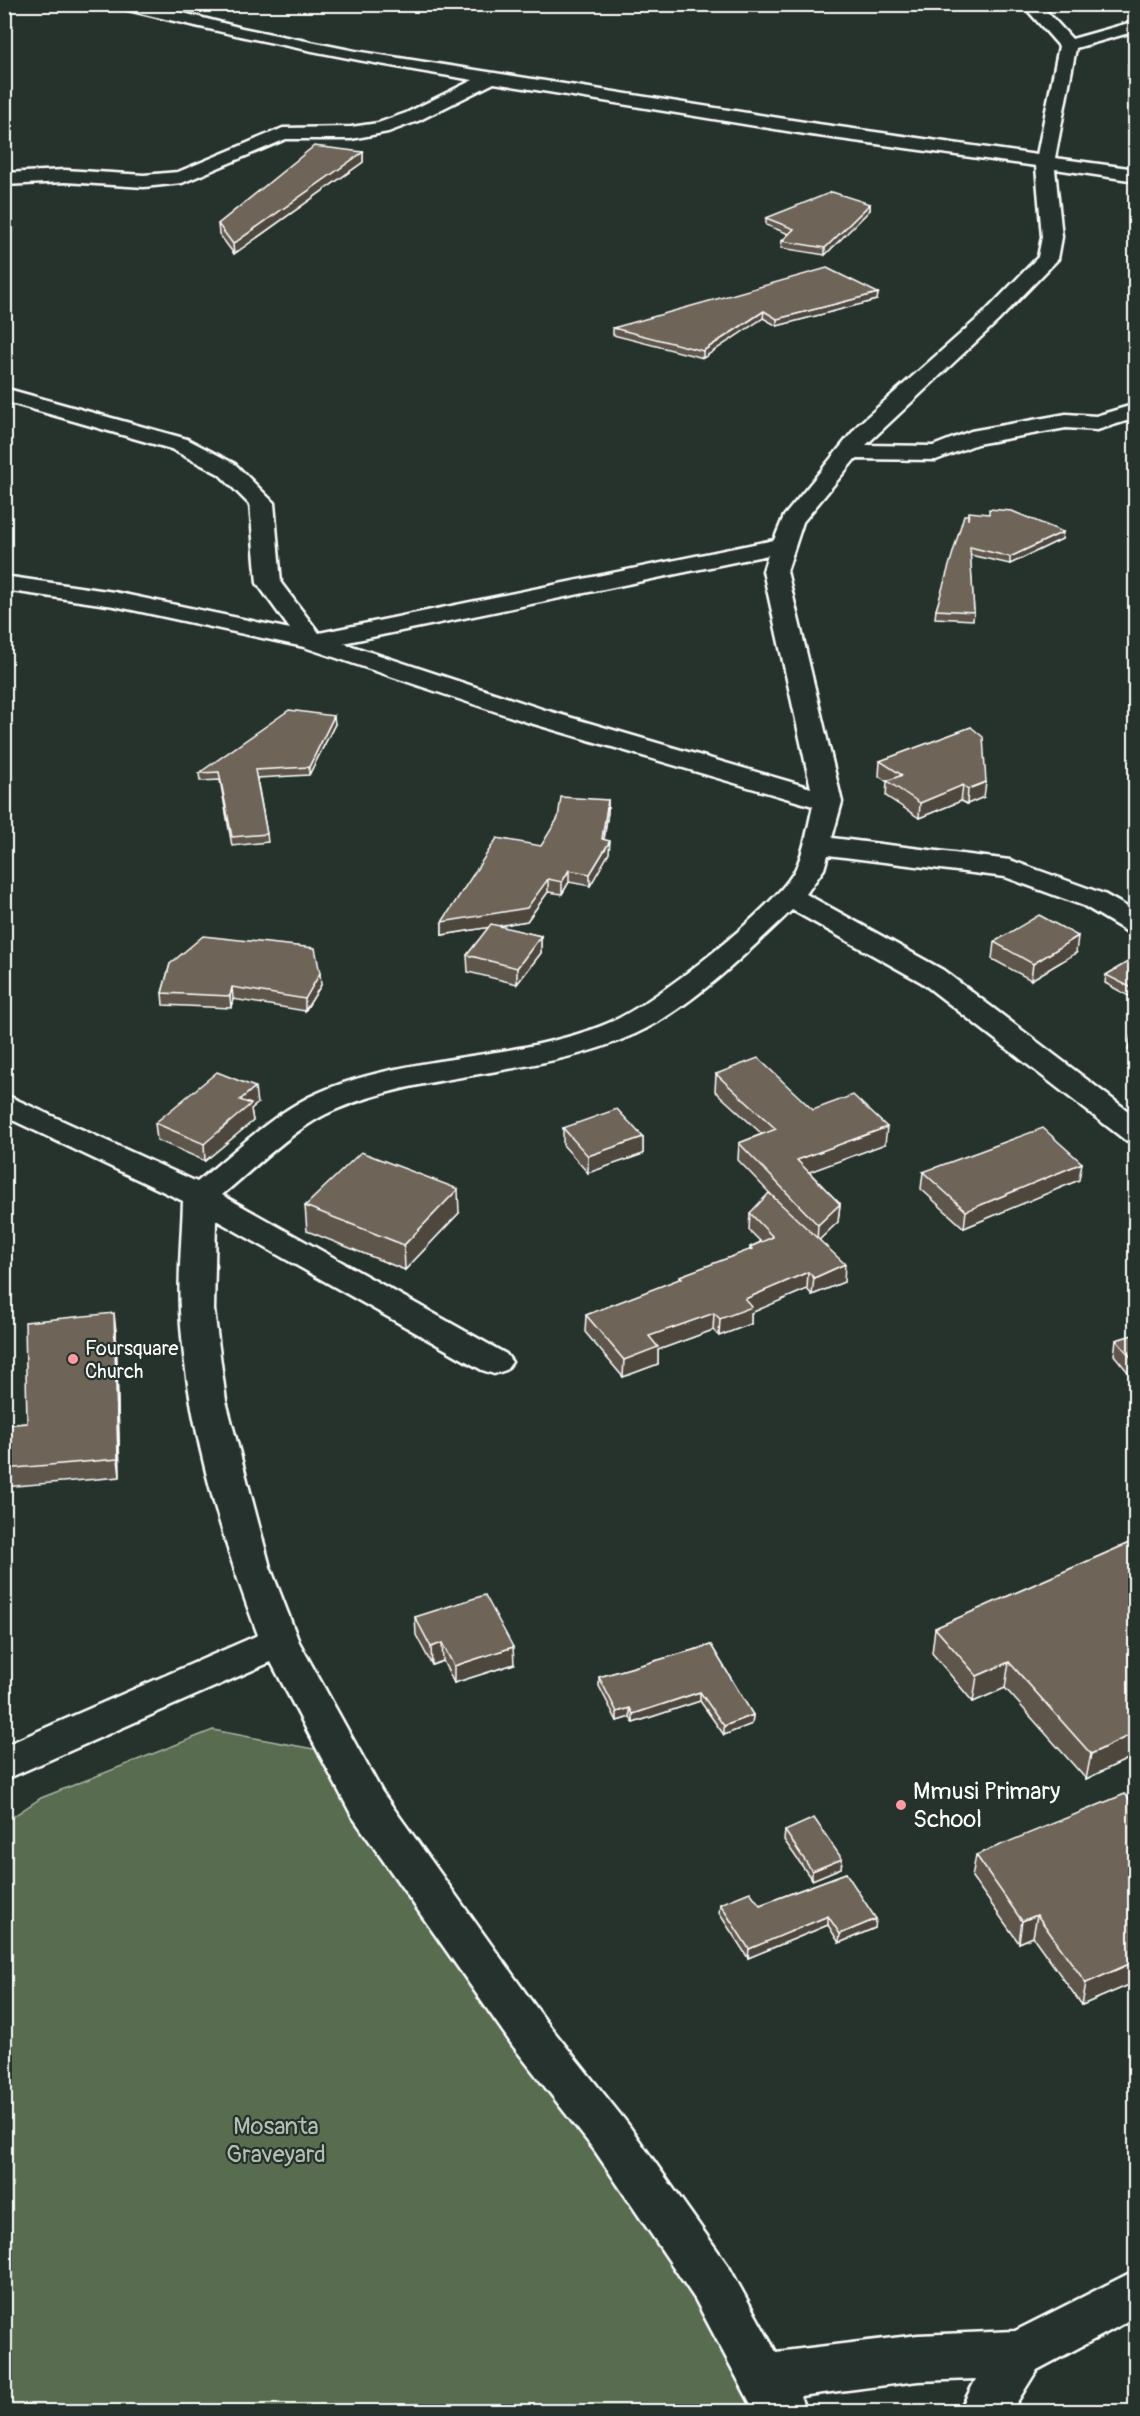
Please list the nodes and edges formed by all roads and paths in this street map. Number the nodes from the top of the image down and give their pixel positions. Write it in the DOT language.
graph roads {
  1 [pos="126,4"];
  2 [pos="1030,4"];
  3 [pos="1136,26"];
  4 [pos="1068,45"];
  5 [pos="491,78"];
  6 [pos="1045,163"];
  7 [pos="1136,175"];
  8 [pos="4,179"];
  9 [pos="4,394"];
  10 [pos="1136,411"];
  11 [pos="848,452"];
  12 [pos="784,545"];
  13 [pos="4,583"];
  14 [pos="313,642"];
  15 [pos="828,802"];
  16 [pos="817,845"];
  17 [pos="789,897"];
  18 [pos="1136,925"];
  19 [pos="4,1104"];
  20 [pos="1136,1133"];
  21 [pos="200,1196"];
  22 [pos="494,1362"];
  23 [pos="280,1642"];
  24 [pos="4,1764"];
  25 [pos="1136,2292"];
  26 [pos="1020,2354"];
  27 [pos="773,2394"];
  28 [pos="983,2412"];
  1 -- 5 [label="street"];
  2 -- 4 [label="street"];
  3 -- 4 [label="street"];
  4 -- 6 [label="street"];
  5 -- 6 [label="street"];
  5 -- 8 [label="street"];
  6 -- 7 [label="street"];
  6 -- 11 [label="street"];
  9 -- 14 [label="street"];
  10 -- 11 [label="street"];
  11 -- 12 [label="street"];
  12 -- 14 [label="street"];
  12 -- 15 [label="street"];
  13 -- 14 [label="street"];
  14 -- 15 [label="street"];
  15 -- 16 [label="street"];
  16 -- 17 [label="street"];
  16 -- 18 [label="street"];
  17 -- 20 [label="street"];
  17 -- 21 [label="street"];
  19 -- 21 [label="street"];
  21 -- 22 [label="street"];
  21 -- 23 [label="street"];
  23 -- 24 [label="street"];
  23 -- 27 [label="street"];
  25 -- 26 [label="street"];
  26 -- 27 [label="street"];
  26 -- 28 [label="street"];
}
